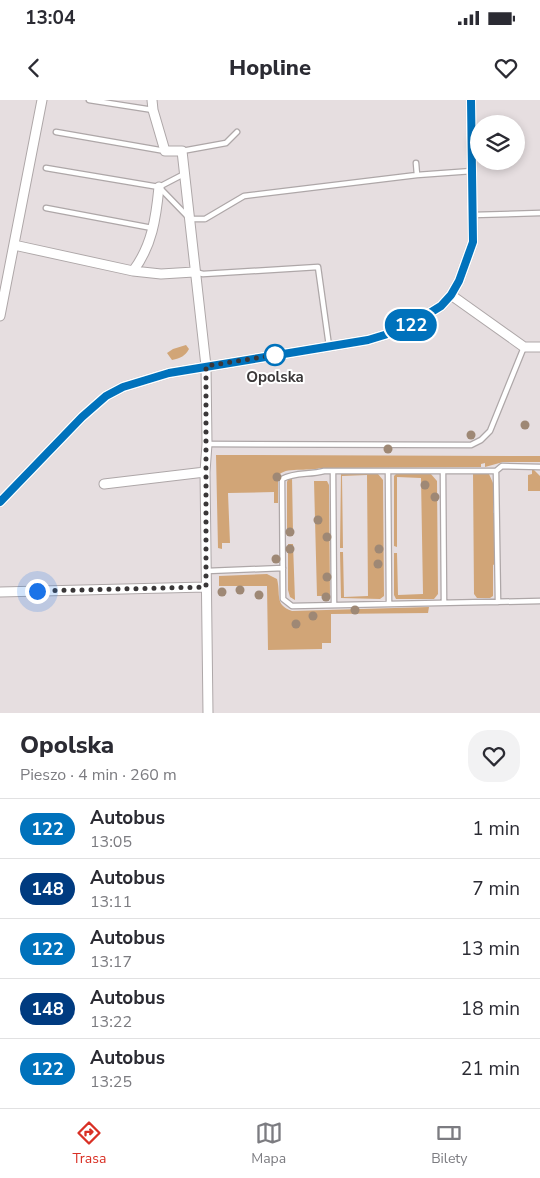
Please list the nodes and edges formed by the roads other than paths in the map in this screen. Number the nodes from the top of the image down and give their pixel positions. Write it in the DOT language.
graph roads {
  1 [pos="42,100"];
  2 [pos="89,100"];
  3 [pos="152,100"];
  4 [pos="471,100"];
  5 [pos="153,110"];
  6 [pos="56,132"];
  7 [pos="237,132"];
  8 [pos="166,150"];
  9 [pos="182,151"];
  10 [pos="416,163"];
  11 [pos="46,168"];
  12 [pos="472,171"];
  13 [pos="184,174"];
  14 [pos="417,176"];
  15 [pos="158,187"];
  16 [pos="46,208"];
  17 [pos="540,213"];
  18 [pos="473,215"];
  19 [pos="190,219"];
  20 [pos="152,228"];
  21 [pos="14,245"];
  22 [pos="133,271"];
  23 [pos="194,272"];
  24 [pos="451,295"];
  25 [pos="0,316"];
  26 [pos="329,346"];
  27 [pos="524,347"];
  28 [pos="540,347"];
  29 [pos="206,366"];
  30 [pos="207,444"];
  31 [pos="540,467"];
  32 [pos="443,471"];
  33 [pos="496,471"];
  34 [pos="205,472"];
  35 [pos="333,472"];
  36 [pos="388,472"];
  37 [pos="104,484"];
  38 [pos="0,502"];
  39 [pos="283,568"];
  40 [pos="206,571"];
  41 [pos="206,587"];
  42 [pos="0,592"];
  43 [pos="540,601"];
  44 [pos="498,602"];
  45 [pos="444,603"];
  46 [pos="389,604"];
  47 [pos="334,605"];
  48 [pos="208,713"];
  1 -- 21 [label="street"];
  2 -- 5 [label="lane"];
  3 -- 5 [label="street"];
  4 -- 12 [label="street"];
  5 -- 8 [label="street"];
  6 -- 8 [label="lane"];
  7 -- 9 [label="lane"];
  8 -- 9 [label="street"];
  9 -- 13 [label="street"];
  10 -- 14 [label="lane"];
  11 -- 15 [label="lane"];
  12 -- 14 [label="lane"];
  12 -- 18 [label="street"];
  13 -- 15 [label="lane"];
  13 -- 19 [label="street"];
  14 -- 19 [label="lane"];
  15 -- 19 [label="lane"];
  15 -- 20 [label="street"];
  16 -- 20 [label="lane"];
  17 -- 18 [label="lane"];
  18 -- 24 [label="street"];
  19 -- 23 [label="street"];
  20 -- 22 [label="street"];
  21 -- 22 [label="street"];
  21 -- 25 [label="street"];
  22 -- 23 [label="street"];
  23 -- 26 [label="lane"];
  23 -- 29 [label="street"];
  24 -- 26 [label="street"];
  24 -- 27 [label="street"];
  26 -- 29 [label="street"];
  27 -- 28 [label="street"];
  27 -- 30 [label="lane"];
  29 -- 30 [label="street"];
  29 -- 38 [label="street"];
  30 -- 34 [label="street"];
  31 -- 33 [label="lane"];
  32 -- 33 [label="lane"];
  32 -- 36 [label="lane"];
  32 -- 45 [label="lane"];
  33 -- 44 [label="lane"];
  34 -- 37 [label="street"];
  34 -- 40 [label="street"];
  35 -- 36 [label="lane"];
  35 -- 39 [label="lane"];
  35 -- 47 [label="lane"];
  36 -- 46 [label="lane"];
  39 -- 40 [label="lane"];
  39 -- 47 [label="lane"];
  40 -- 41 [label="street"];
  41 -- 42 [label="street"];
  41 -- 48 [label="street"];
  43 -- 44 [label="lane"];
  44 -- 45 [label="lane"];
  45 -- 46 [label="lane"];
  46 -- 47 [label="lane"];
}
